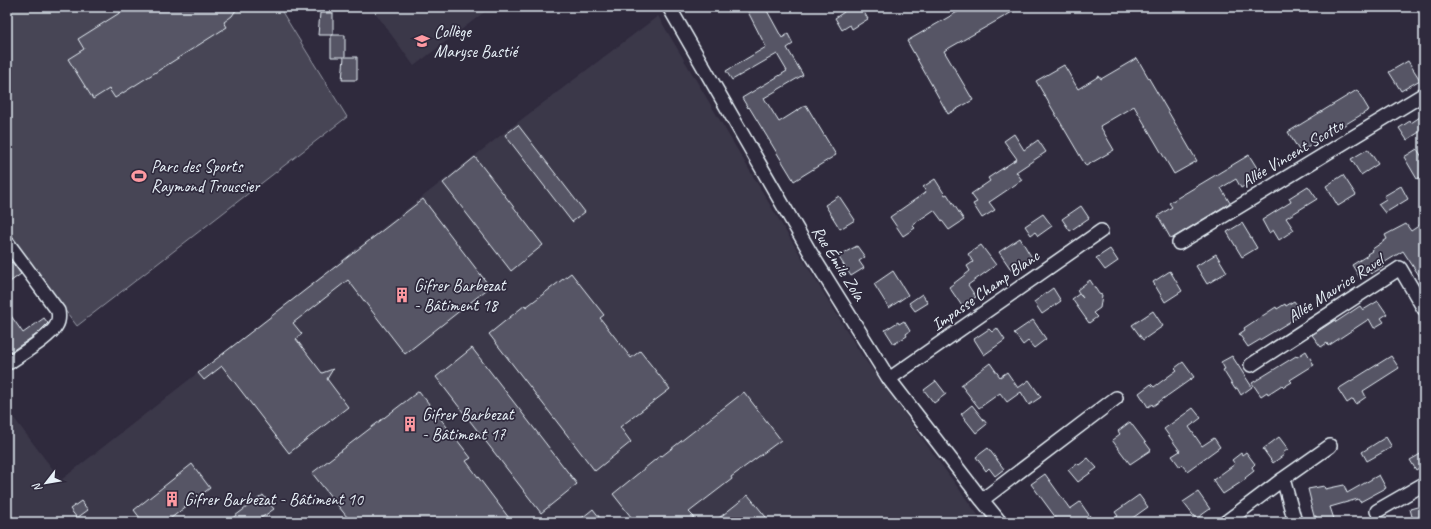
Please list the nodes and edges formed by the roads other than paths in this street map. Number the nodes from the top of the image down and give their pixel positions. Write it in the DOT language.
graph roads {
  1 [pos="669,7"];
  2 [pos="1424,94"];
  3 [pos="1101,231"];
  4 [pos="7,242"];
  5 [pos="1179,243"];
  6 [pos="1424,309"];
  7 [pos="7,362"];
  8 [pos="1251,365"];
  9 [pos="889,379"];
  10 [pos="1116,398"];
  11 [pos="1330,446"];
  12 [pos="1283,479"];
  13 [pos="1424,484"];
  14 [pos="982,500"];
  15 [pos="1377,511"];
  16 [pos="1000,522"];
  17 [pos="1226,522"];
  18 [pos="1295,522"];
  1 -- 9 [label="street, Rue Émile Zola"];
  2 -- 5 [label="street, Allée Vincent Scotto"];
  3 -- 9 [label="street, Impasse Champ Blanc"];
  4 -- 7 [label="street"];
  6 -- 8 [label="street, Allée Maurice Ravel"];
  9 -- 14 [label="street, Rue Émile Zola"];
  10 -- 14 [label="street"];
  11 -- 12 [label="street"];
  12 -- 17 [label="street"];
  12 -- 18 [label="street"];
  13 -- 15 [label="street"];
  14 -- 16 [label="street, Rue Émile Zola"];
}
